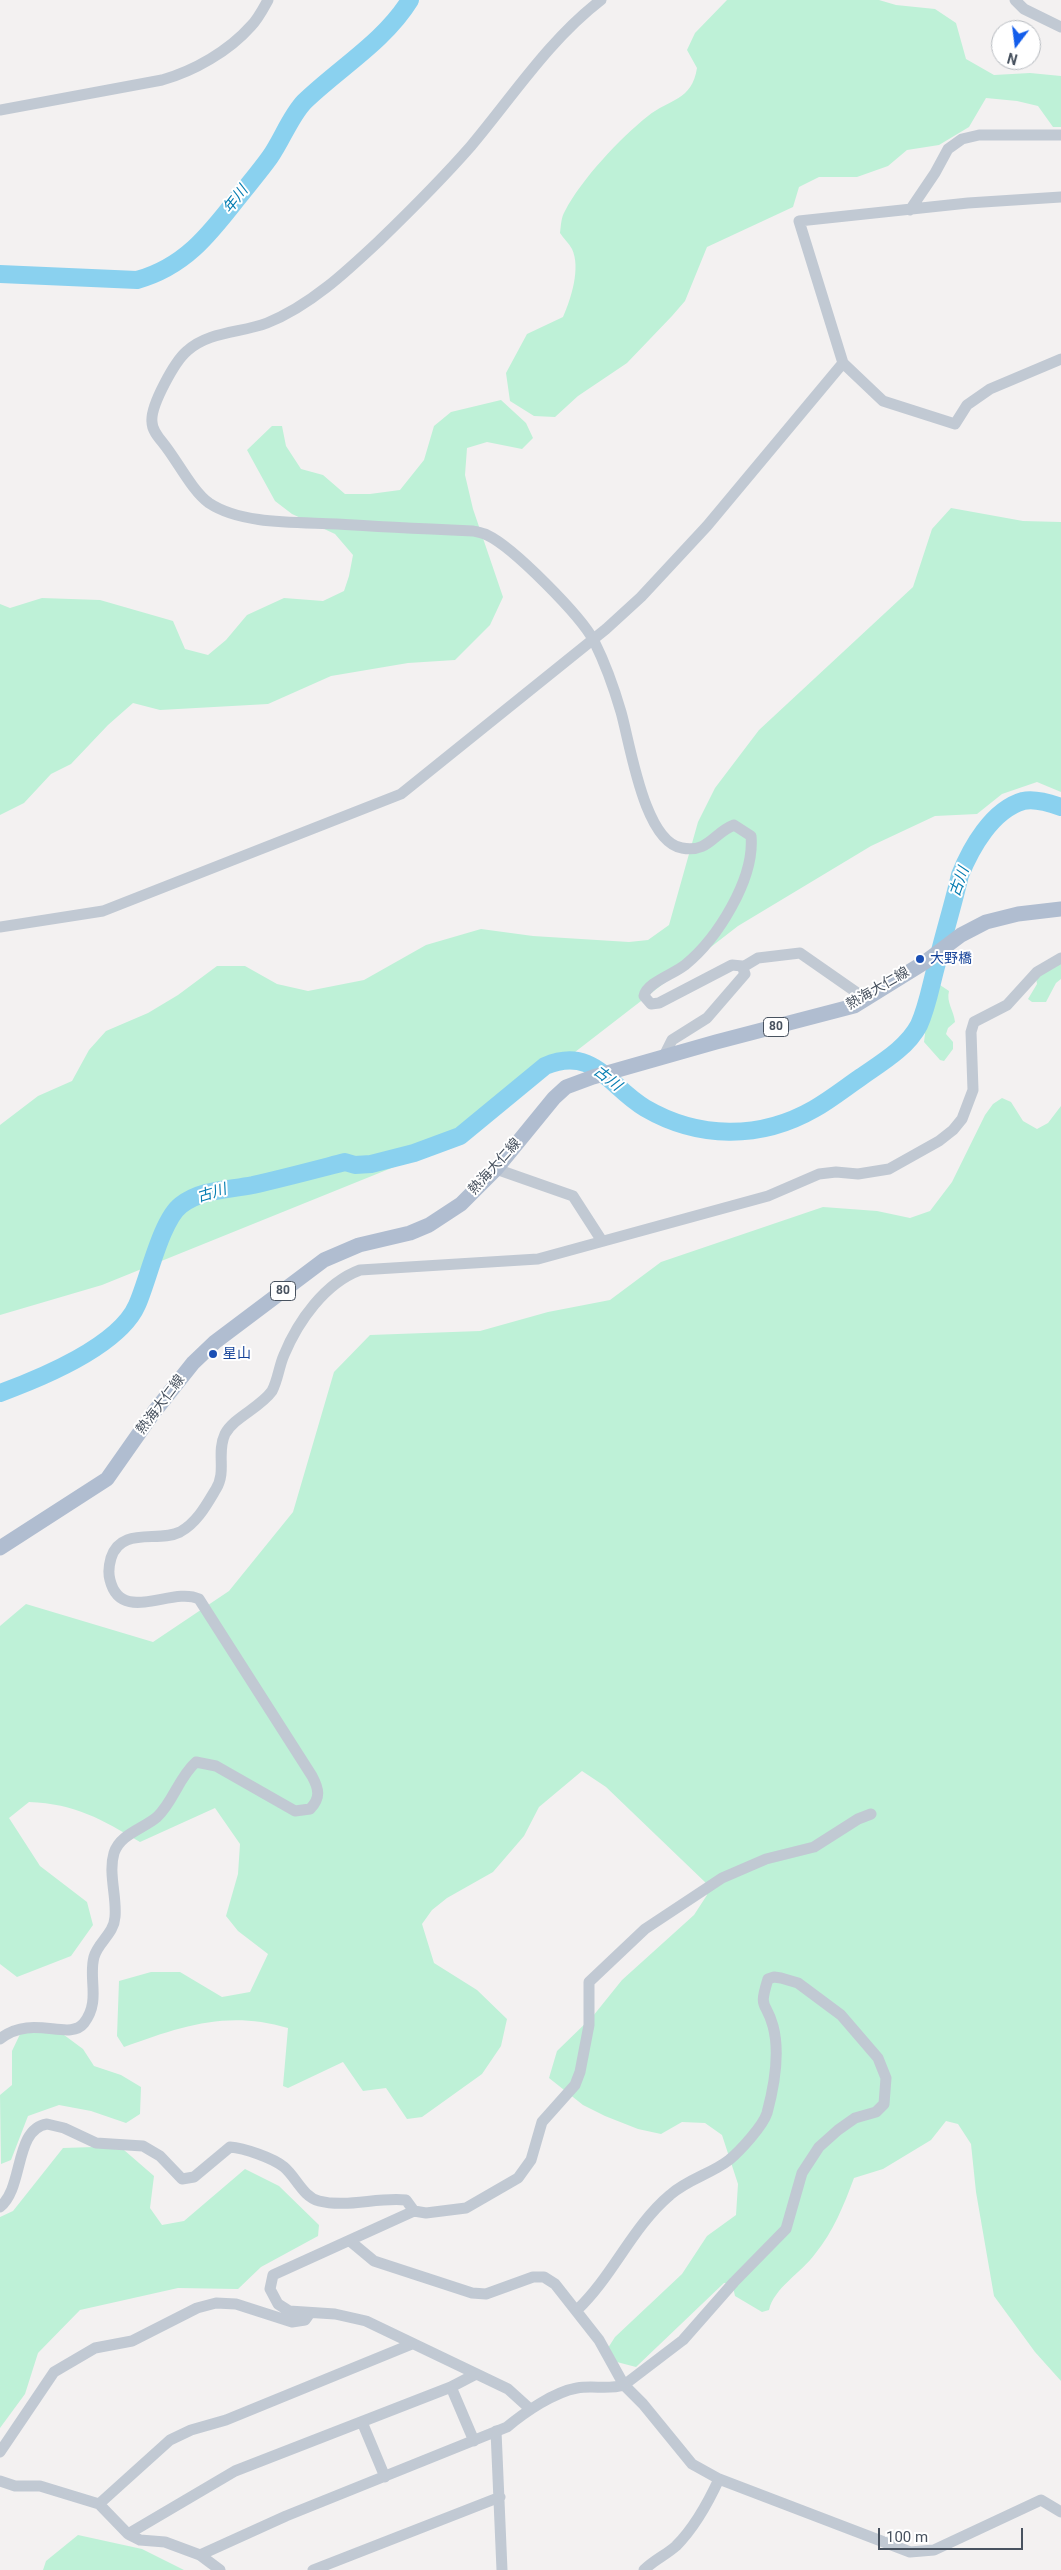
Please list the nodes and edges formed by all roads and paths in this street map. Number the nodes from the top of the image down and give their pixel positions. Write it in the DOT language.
graph roads {
  1 [pos="268,0"];
  2 [pos="601,0"];
  3 [pos="1015,0"];
  4 [pos="1061,27"];
  5 [pos="0,110"];
  6 [pos="1061,136"];
  7 [pos="1061,197"];
  8 [pos="910,210"];
  9 [pos="1061,359"];
  10 [pos="843,363"];
  11 [pos="593,639"];
  12 [pos="1061,910"];
  13 [pos="0,927"];
  14 [pos="1061,958"];
  15 [pos="743,967"];
  16 [pos="866,999"];
  17 [pos="664,1056"];
  18 [pos="496,1169"];
  19 [pos="602,1241"];
  20 [pos="0,1548"];
  21 [pos="871,1814"];
  22 [pos="0,2039"];
  23 [pos="0,2207"];
  24 [pos="414,2211"];
  25 [pos="350,2241"];
  26 [pos="577,2310"];
  27 [pos="310,2312"];
  28 [pos="412,2344"];
  29 [pos="476,2374"];
  30 [pos="624,2385"];
  31 [pos="452,2387"];
  32 [pos="529,2408"];
  33 [pos="362,2422"];
  34 [pos="496,2431"];
  35 [pos="474,2441"];
  36 [pos="0,2452"];
  37 [pos="385,2477"];
  38 [pos="719,2479"];
  39 [pos="0,2481"];
  40 [pos="500,2497"];
  41 [pos="99,2504"];
  42 [pos="1061,2512"];
  43 [pos="128,2534"];
  44 [pos="200,2555"];
  45 [pos="220,2570"];
  46 [pos="313,2570"];
  47 [pos="502,2570"];
  48 [pos="644,2570"];
  1 -- 5 [label="street"];
  2 -- 11 [label="street"];
  3 -- 4 [label="street"];
  6 -- 8 [label="street"];
  7 -- 8 [label="street"];
  8 -- 10 [label="street"];
  9 -- 10 [label="street"];
  10 -- 11 [label="street"];
  11 -- 13 [label="street"];
  11 -- 15 [label="street"];
  12 -- 16 [label="main road, 熱海大仁線 / 80"];
  14 -- 19 [label="street"];
  15 -- 16 [label="street"];
  15 -- 17 [label="street"];
  16 -- 17 [label="main road, 熱海大仁線 / 80"];
  17 -- 18 [label="main road, 熱海大仁線 / 80"];
  18 -- 19 [label="street"];
  18 -- 20 [label="main road, 熱海大仁線 / 80"];
  19 -- 22 [label="street"];
  21 -- 24 [label="street"];
  23 -- 24 [label="street"];
  24 -- 25 [label="street"];
  25 -- 26 [label="street"];
  25 -- 27 [label="street"];
  26 -- 30 [label="street"];
  26 -- 30 [label="street"];
  27 -- 28 [label="street"];
  27 -- 36 [label="street"];
  28 -- 29 [label="street"];
  28 -- 41 [label="street"];
  29 -- 31 [label="street"];
  29 -- 32 [label="street"];
  30 -- 32 [label="street"];
  30 -- 38 [label="street"];
  31 -- 33 [label="street"];
  31 -- 35 [label="street"];
  32 -- 34 [label="street"];
  33 -- 37 [label="street"];
  33 -- 43 [label="street"];
  34 -- 35 [label="street"];
  34 -- 40 [label="street"];
  35 -- 37 [label="street"];
  37 -- 44 [label="street"];
  38 -- 42 [label="street"];
  38 -- 48 [label="street"];
  39 -- 41 [label="street"];
  40 -- 46 [label="street"];
  40 -- 47 [label="street"];
  41 -- 43 [label="street"];
  43 -- 44 [label="street"];
  44 -- 45 [label="street"];
}
